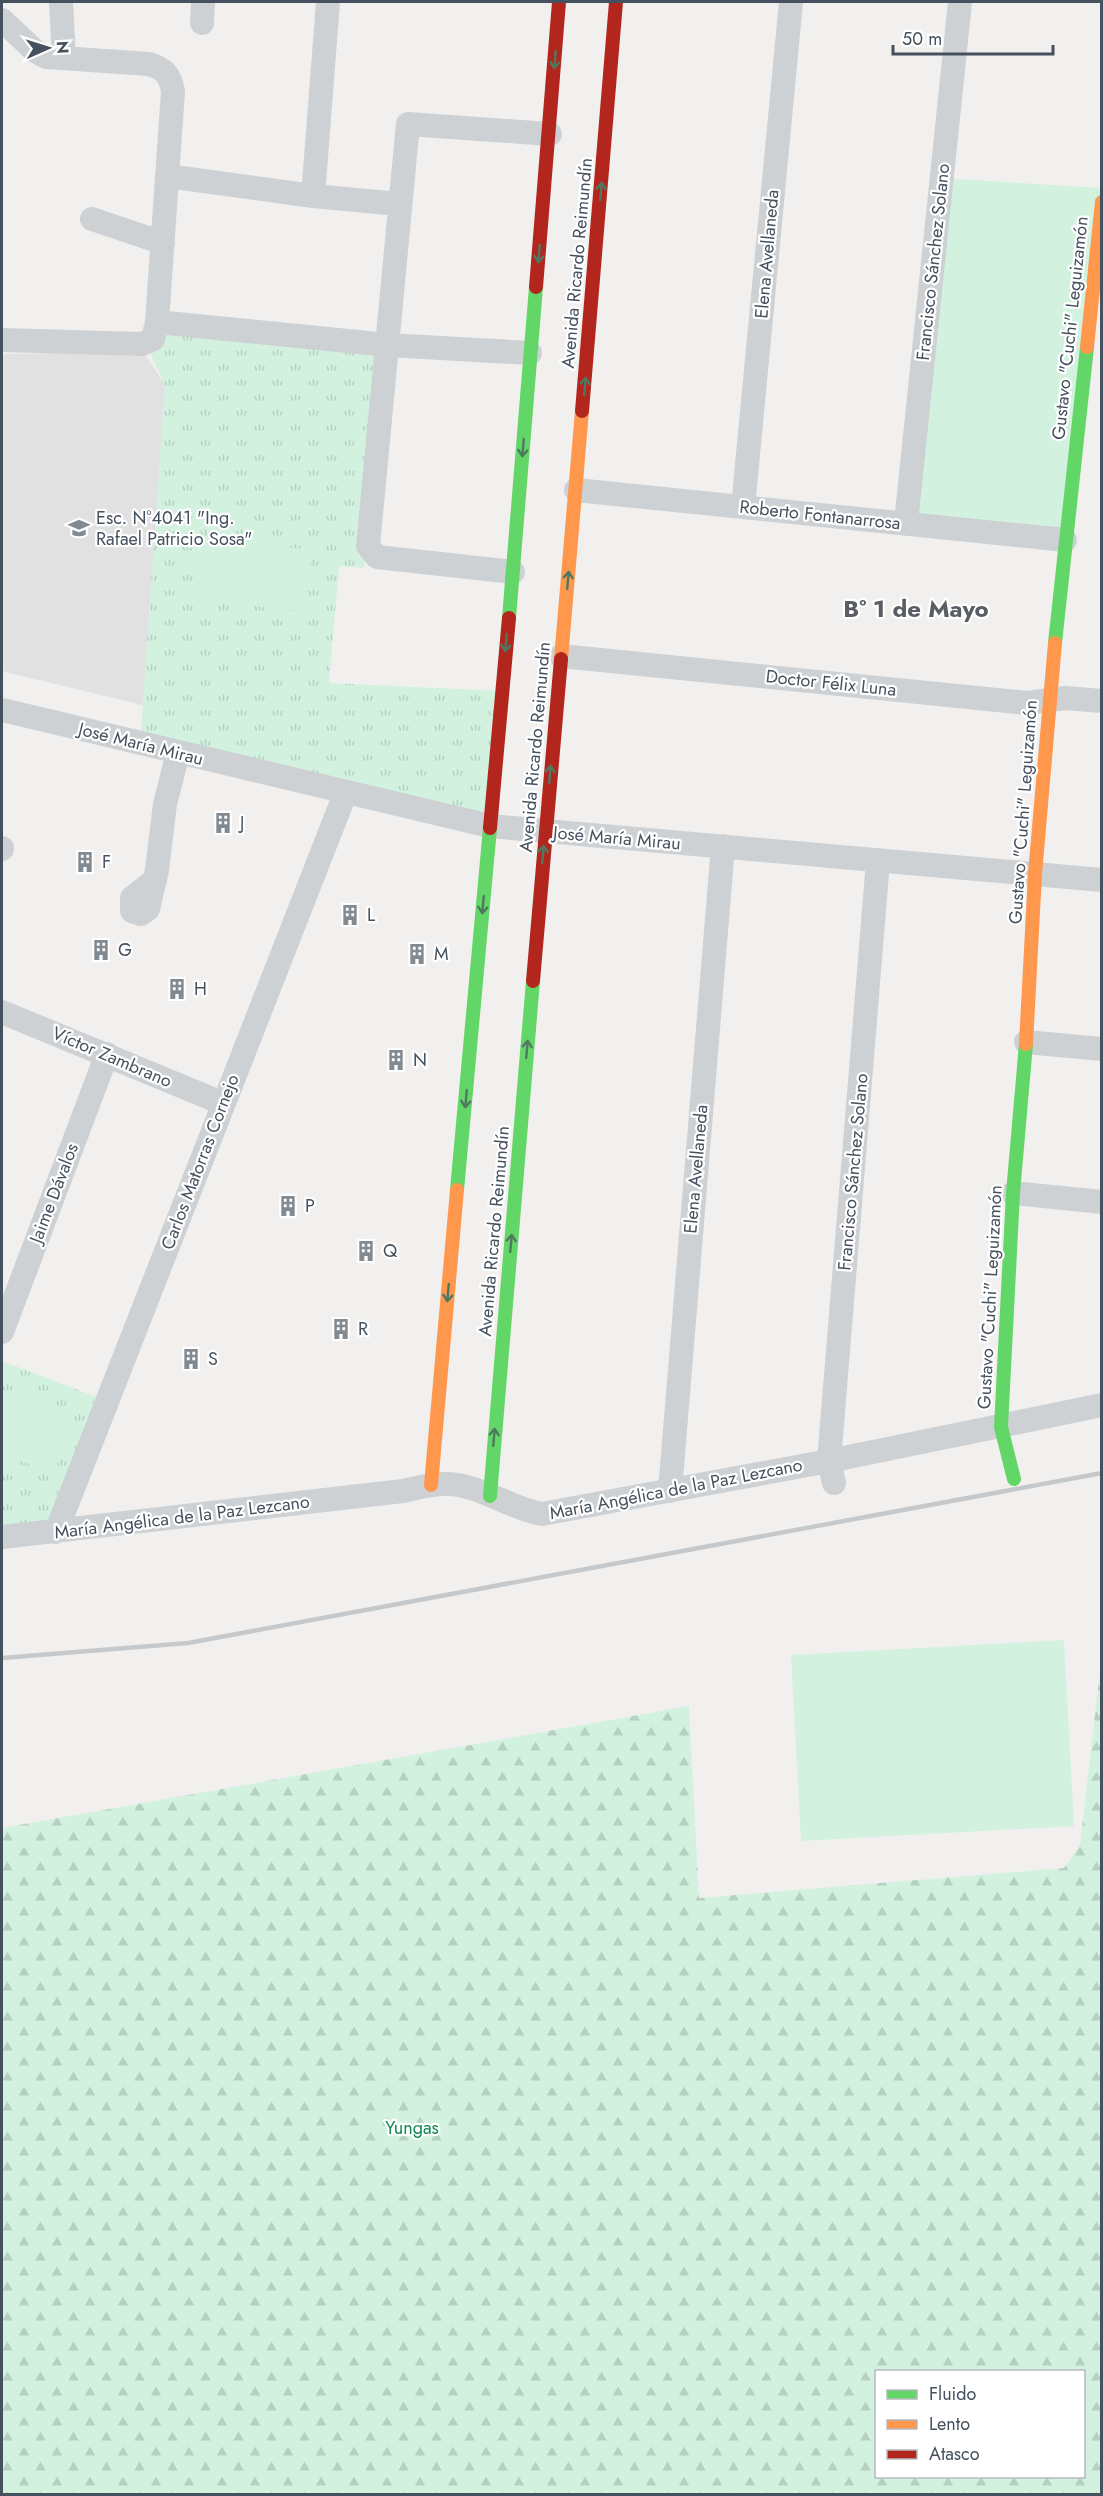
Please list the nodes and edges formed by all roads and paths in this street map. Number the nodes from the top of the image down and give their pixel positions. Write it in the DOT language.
graph roads {
  1 [pos="61,2"];
  2 [pos="328,2"];
  3 [pos="559,2"];
  4 [pos="616,2"];
  5 [pos="791,2"];
  6 [pos="960,2"];
  7 [pos="2,20"];
  8 [pos="64,58"];
  9 [pos="550,134"];
  10 [pos="167,176"];
  11 [pos="313,196"];
  12 [pos="1101,202"];
  13 [pos="399,204"];
  14 [pos="92,219"];
  15 [pos="163,243"];
  16 [pos="157,322"];
  17 [pos="2,340"];
  18 [pos="388,345"];
  19 [pos="530,353"];
  20 [pos="576,490"];
  21 [pos="743,507"];
  22 [pos="906,523"];
  23 [pos="1065,540"];
  24 [pos="513,572"];
  25 [pos="561,656"];
  26 [pos="1049,700"];
  27 [pos="1101,701"];
  28 [pos="2,710"];
  29 [pos="178,753"];
  30 [pos="345,794"];
  31 [pos="490,826"];
  32 [pos="545,832"];
  33 [pos="723,846"];
  34 [pos="878,861"];
  35 [pos="1035,874"];
  36 [pos="155,880"];
  37 [pos="1101,880"];
  38 [pos="2,1012"];
  39 [pos="1026,1042"];
  40 [pos="1101,1049"];
  41 [pos="107,1054"];
  42 [pos="222,1103"];
  43 [pos="1013,1193"];
  44 [pos="1101,1202"];
  45 [pos="2,1332"];
  46 [pos="1101,1405"];
  47 [pos="1001,1427"];
  48 [pos="831,1472"];
  49 [pos="1014,1479"];
  50 [pos="431,1485"];
  51 [pos="670,1491"];
  52 [pos="490,1496"];
  53 [pos="56,1532"];
  54 [pos="2,1537"];
  1 -- 8 [label="street"];
  2 -- 11 [label="street"];
  3 -- 9 [label="street, one-way"];
  20 -- 4 [label="street, Avenida Ricardo Reimundín, one-way"];
  5 -- 21 [label="street, Elena Avellaneda"];
  6 -- 22 [label="street, Francisco Sánchez Solano"];
  7 -- 8 [label="street"];
  8 -- 10 [label="street"];
  9 -- 13 [label="street"];
  9 -- 19 [label="street, one-way"];
  10 -- 11 [label="street"];
  10 -- 15 [label="street"];
  11 -- 13 [label="street"];
  12 -- 23 [label="street, Gustavo \"Cuchi\" Leguizamón"];
  13 -- 18 [label="street"];
  14 -- 15 [label="street"];
  15 -- 16 [label="street"];
  16 -- 17 [label="street"];
  16 -- 18 [label="street"];
  18 -- 19 [label="street"];
  18 -- 24 [label="street"];
  19 -- 24 [label="street, one-way"];
  20 -- 21 [label="street, Roberto Fontanarrosa"];
  25 -- 20 [label="street, Avenida Ricardo Reimundín, one-way"];
  21 -- 22 [label="street, Roberto Fontanarrosa"];
  22 -- 23 [label="street, Roberto Fontanarrosa"];
  23 -- 26 [label="street, Gustavo \"Cuchi\" Leguizamón"];
  24 -- 31 [label="street, one-way"];
  25 -- 26 [label="street, Doctor Félix Luna"];
  32 -- 25 [label="street, Avenida Ricardo Reimundín, one-way"];
  26 -- 27 [label="street, Doctor Félix Luna"];
  26 -- 35 [label="street, Gustavo \"Cuchi\" Leguizamón"];
  28 -- 29 [label="street, José María Mirau"];
  29 -- 30 [label="street, José María Mirau"];
  29 -- 36 [label="street"];
  30 -- 31 [label="street, José María Mirau"];
  30 -- 42 [label="street, Carlos Matorras Cornejo"];
  31 -- 32 [label="street, José María Mirau"];
  31 -- 50 [label="street, one-way"];
  32 -- 33 [label="street, José María Mirau"];
  52 -- 32 [label="street, Avenida Ricardo Reimundín, one-way"];
  33 -- 34 [label="street, José María Mirau"];
  33 -- 51 [label="street, Elena Avellaneda"];
  34 -- 35 [label="street, José María Mirau"];
  34 -- 48 [label="street, Francisco Sánchez Solano"];
  35 -- 37 [label="street, José María Mirau"];
  35 -- 39 [label="street, Gustavo \"Cuchi\" Leguizamón"];
  38 -- 41 [label="street, Víctor Zambrano"];
  39 -- 40 [label="street"];
  39 -- 43 [label="street, Gustavo \"Cuchi\" Leguizamón"];
  41 -- 42 [label="street, Víctor Zambrano"];
  41 -- 45 [label="street, Jaime Dávalos"];
  42 -- 53 [label="street, Carlos Matorras Cornejo"];
  43 -- 44 [label="street"];
  43 -- 47 [label="street, Gustavo \"Cuchi\" Leguizamón"];
  46 -- 47 [label="street, María Angélica de la Paz Lezcano"];
  47 -- 48 [label="street, María Angélica de la Paz Lezcano"];
  47 -- 49 [label="street, Gustavo \"Cuchi\" Leguizamón"];
  48 -- 51 [label="street, María Angélica de la Paz Lezcano"];
  50 -- 52 [label="street, María Angélica de la Paz Lezcano"];
  50 -- 53 [label="street, María Angélica de la Paz Lezcano"];
  51 -- 52 [label="street, María Angélica de la Paz Lezcano"];
  53 -- 54 [label="street, María Angélica de la Paz Lezcano"];
}
